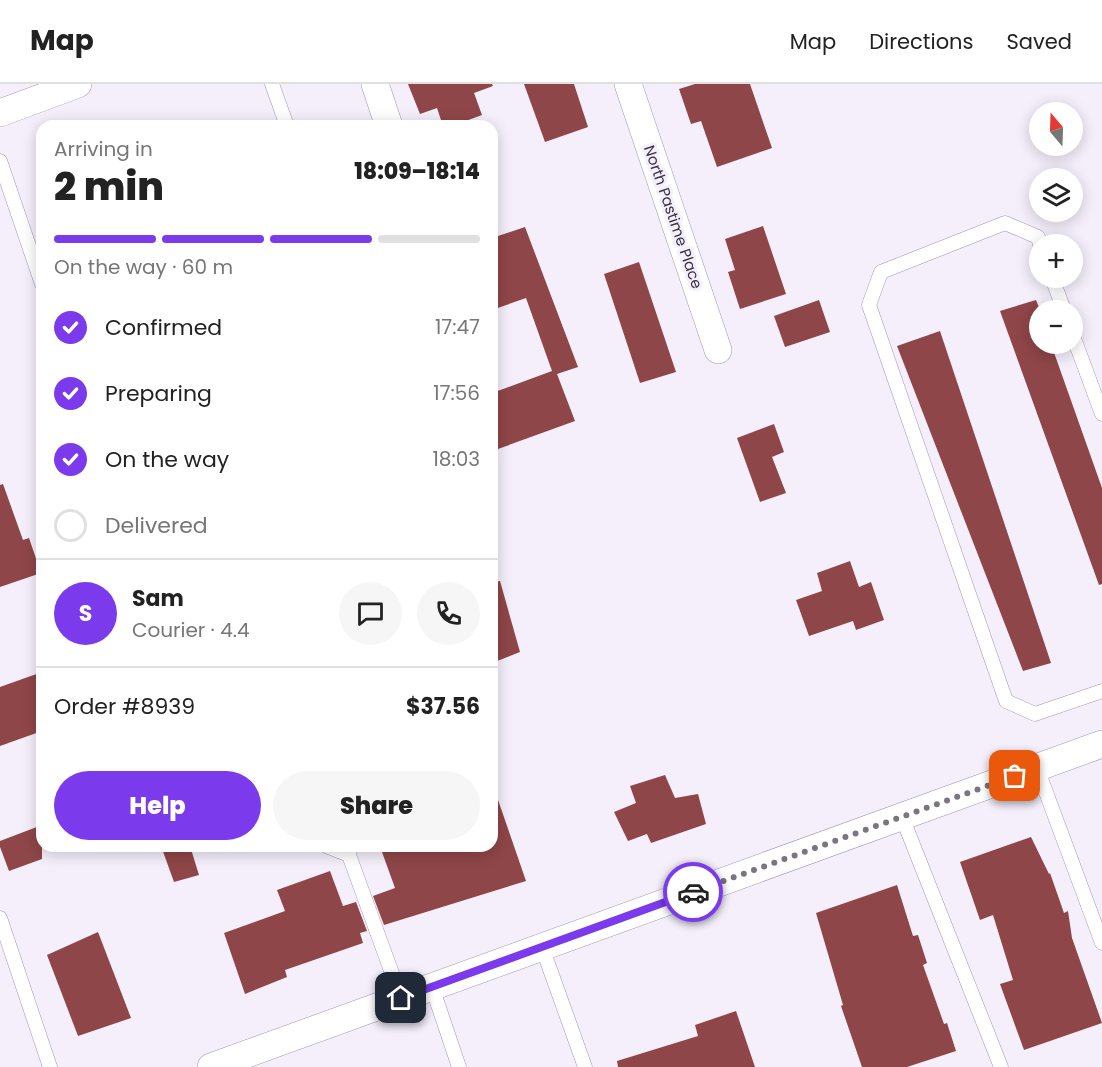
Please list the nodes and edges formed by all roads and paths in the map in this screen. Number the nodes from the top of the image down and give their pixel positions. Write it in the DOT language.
graph roads {
  1 [pos="78,84"];
  2 [pos="272,84"];
  3 [pos="375,84"];
  4 [pos="628,84"];
  5 [pos="0,113"];
  6 [pos="285,120"];
  7 [pos="387,120"];
  8 [pos="0,161"];
  9 [pos="1031,234"];
  10 [pos="36,266"];
  11 [pos="718,351"];
  12 [pos="1080,354"];
  13 [pos="1102,414"];
  14 [pos="1101,694"];
  15 [pos="1102,744"];
  16 [pos="1037,768"];
  17 [pos="902,817"];
  18 [pos="350,852"];
  19 [pos="0,918"];
  20 [pos="1102,943"];
  21 [pos="542,947"];
  22 [pos="432,987"];
  23 [pos="401,998"];
  24 [pos="219,1066"];
  25 [pos="50,1067"];
  26 [pos="459,1067"];
  27 [pos="585,1067"];
  28 [pos="1001,1067"];
  1 -- 5 [label="street"];
  2 -- 6 [label="lane"];
  3 -- 7 [label="street"];
  4 -- 11 [label="street, North Pastime Place"];
  8 -- 10 [label="lane"];
  9 -- 14 [label="lane"];
  12 -- 13 [label="lane"];
  15 -- 16 [label="street"];
  16 -- 17 [label="street"];
  16 -- 20 [label="lane"];
  17 -- 21 [label="street"];
  17 -- 28 [label="lane"];
  18 -- 23 [label="lane"];
  19 -- 25 [label="lane"];
  21 -- 22 [label="street"];
  21 -- 27 [label="lane"];
  22 -- 23 [label="street"];
  22 -- 26 [label="lane"];
  23 -- 24 [label="street"];
}
